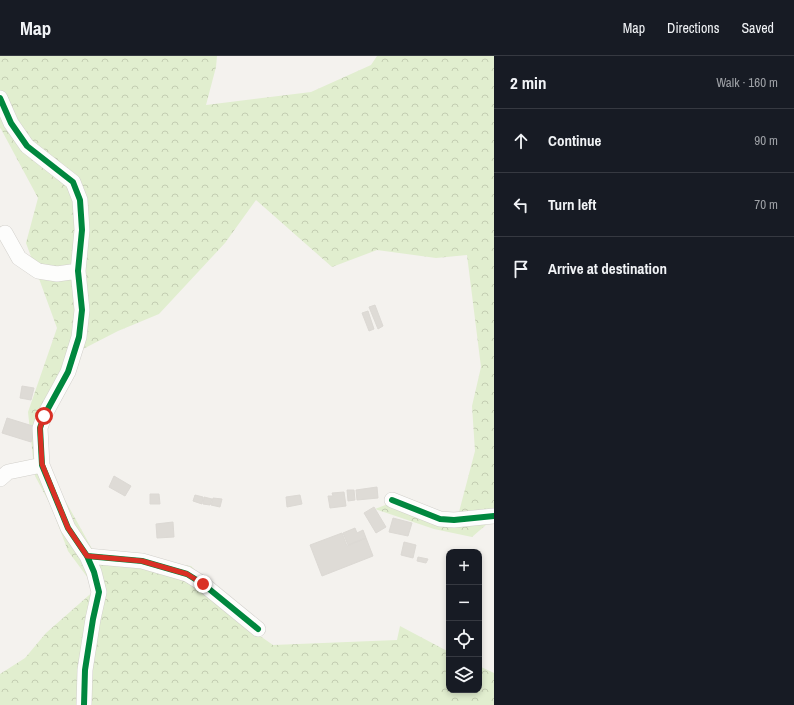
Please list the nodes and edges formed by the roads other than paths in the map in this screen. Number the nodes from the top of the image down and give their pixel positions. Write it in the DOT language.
graph roads {
  1 [pos="0,98"];
  2 [pos="5,233"];
  3 [pos="78,271"];
  4 [pos="42,464"];
  5 [pos="0,479"];
  6 [pos="392,500"];
  7 [pos="494,516"];
  8 [pos="87,556"];
  9 [pos="258,629"];
  10 [pos="84,705"];
  1 -- 3 [label="street"];
  2 -- 3 [label="street"];
  3 -- 4 [label="street"];
  4 -- 5 [label="street"];
  4 -- 8 [label="street"];
  6 -- 7 [label="street"];
  8 -- 9 [label="street"];
  8 -- 10 [label="street"];
}
